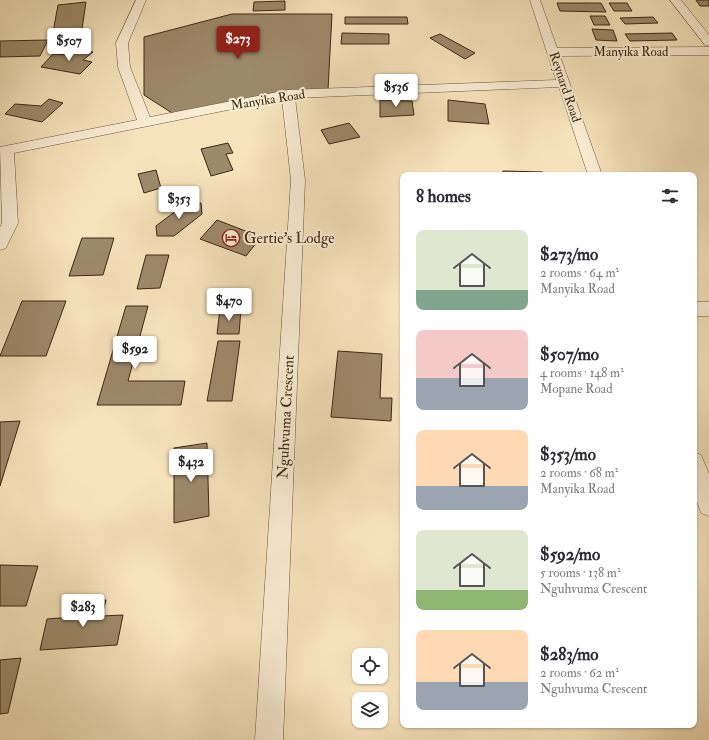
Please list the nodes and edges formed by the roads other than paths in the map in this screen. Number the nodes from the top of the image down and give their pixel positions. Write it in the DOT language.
graph roads {
  1 [pos="141,0"];
  2 [pos="535,0"];
  3 [pos="675,0"];
  4 [pos="709,43"];
  5 [pos="709,51"];
  6 [pos="553,52"];
  7 [pos="564,83"];
  8 [pos="288,94"];
  9 [pos="145,122"];
  10 [pos="3,151"];
  11 [pos="594,172"];
  12 [pos="0,244"];
  13 [pos="697,309"];
  14 [pos="709,309"];
  15 [pos="697,471"];
  16 [pos="709,505"];
  17 [pos="269,740"];
  1 -- 9 [label="street"];
  2 -- 6 [label="street, Reynard Road"];
  3 -- 4 [label="street"];
  5 -- 6 [label="street, Manyika Road"];
  6 -- 7 [label="street, Reynard Road"];
  7 -- 8 [label="street, Manyika Road"];
  7 -- 11 [label="street, Reynard Road"];
  8 -- 9 [label="street, Manyika Road"];
  8 -- 17 [label="street, Nguhvuma Crescent"];
  9 -- 10 [label="street, Manyika Road"];
  10 -- 12 [label="street"];
  13 -- 14 [label="street"];
  15 -- 16 [label="street"];
}
